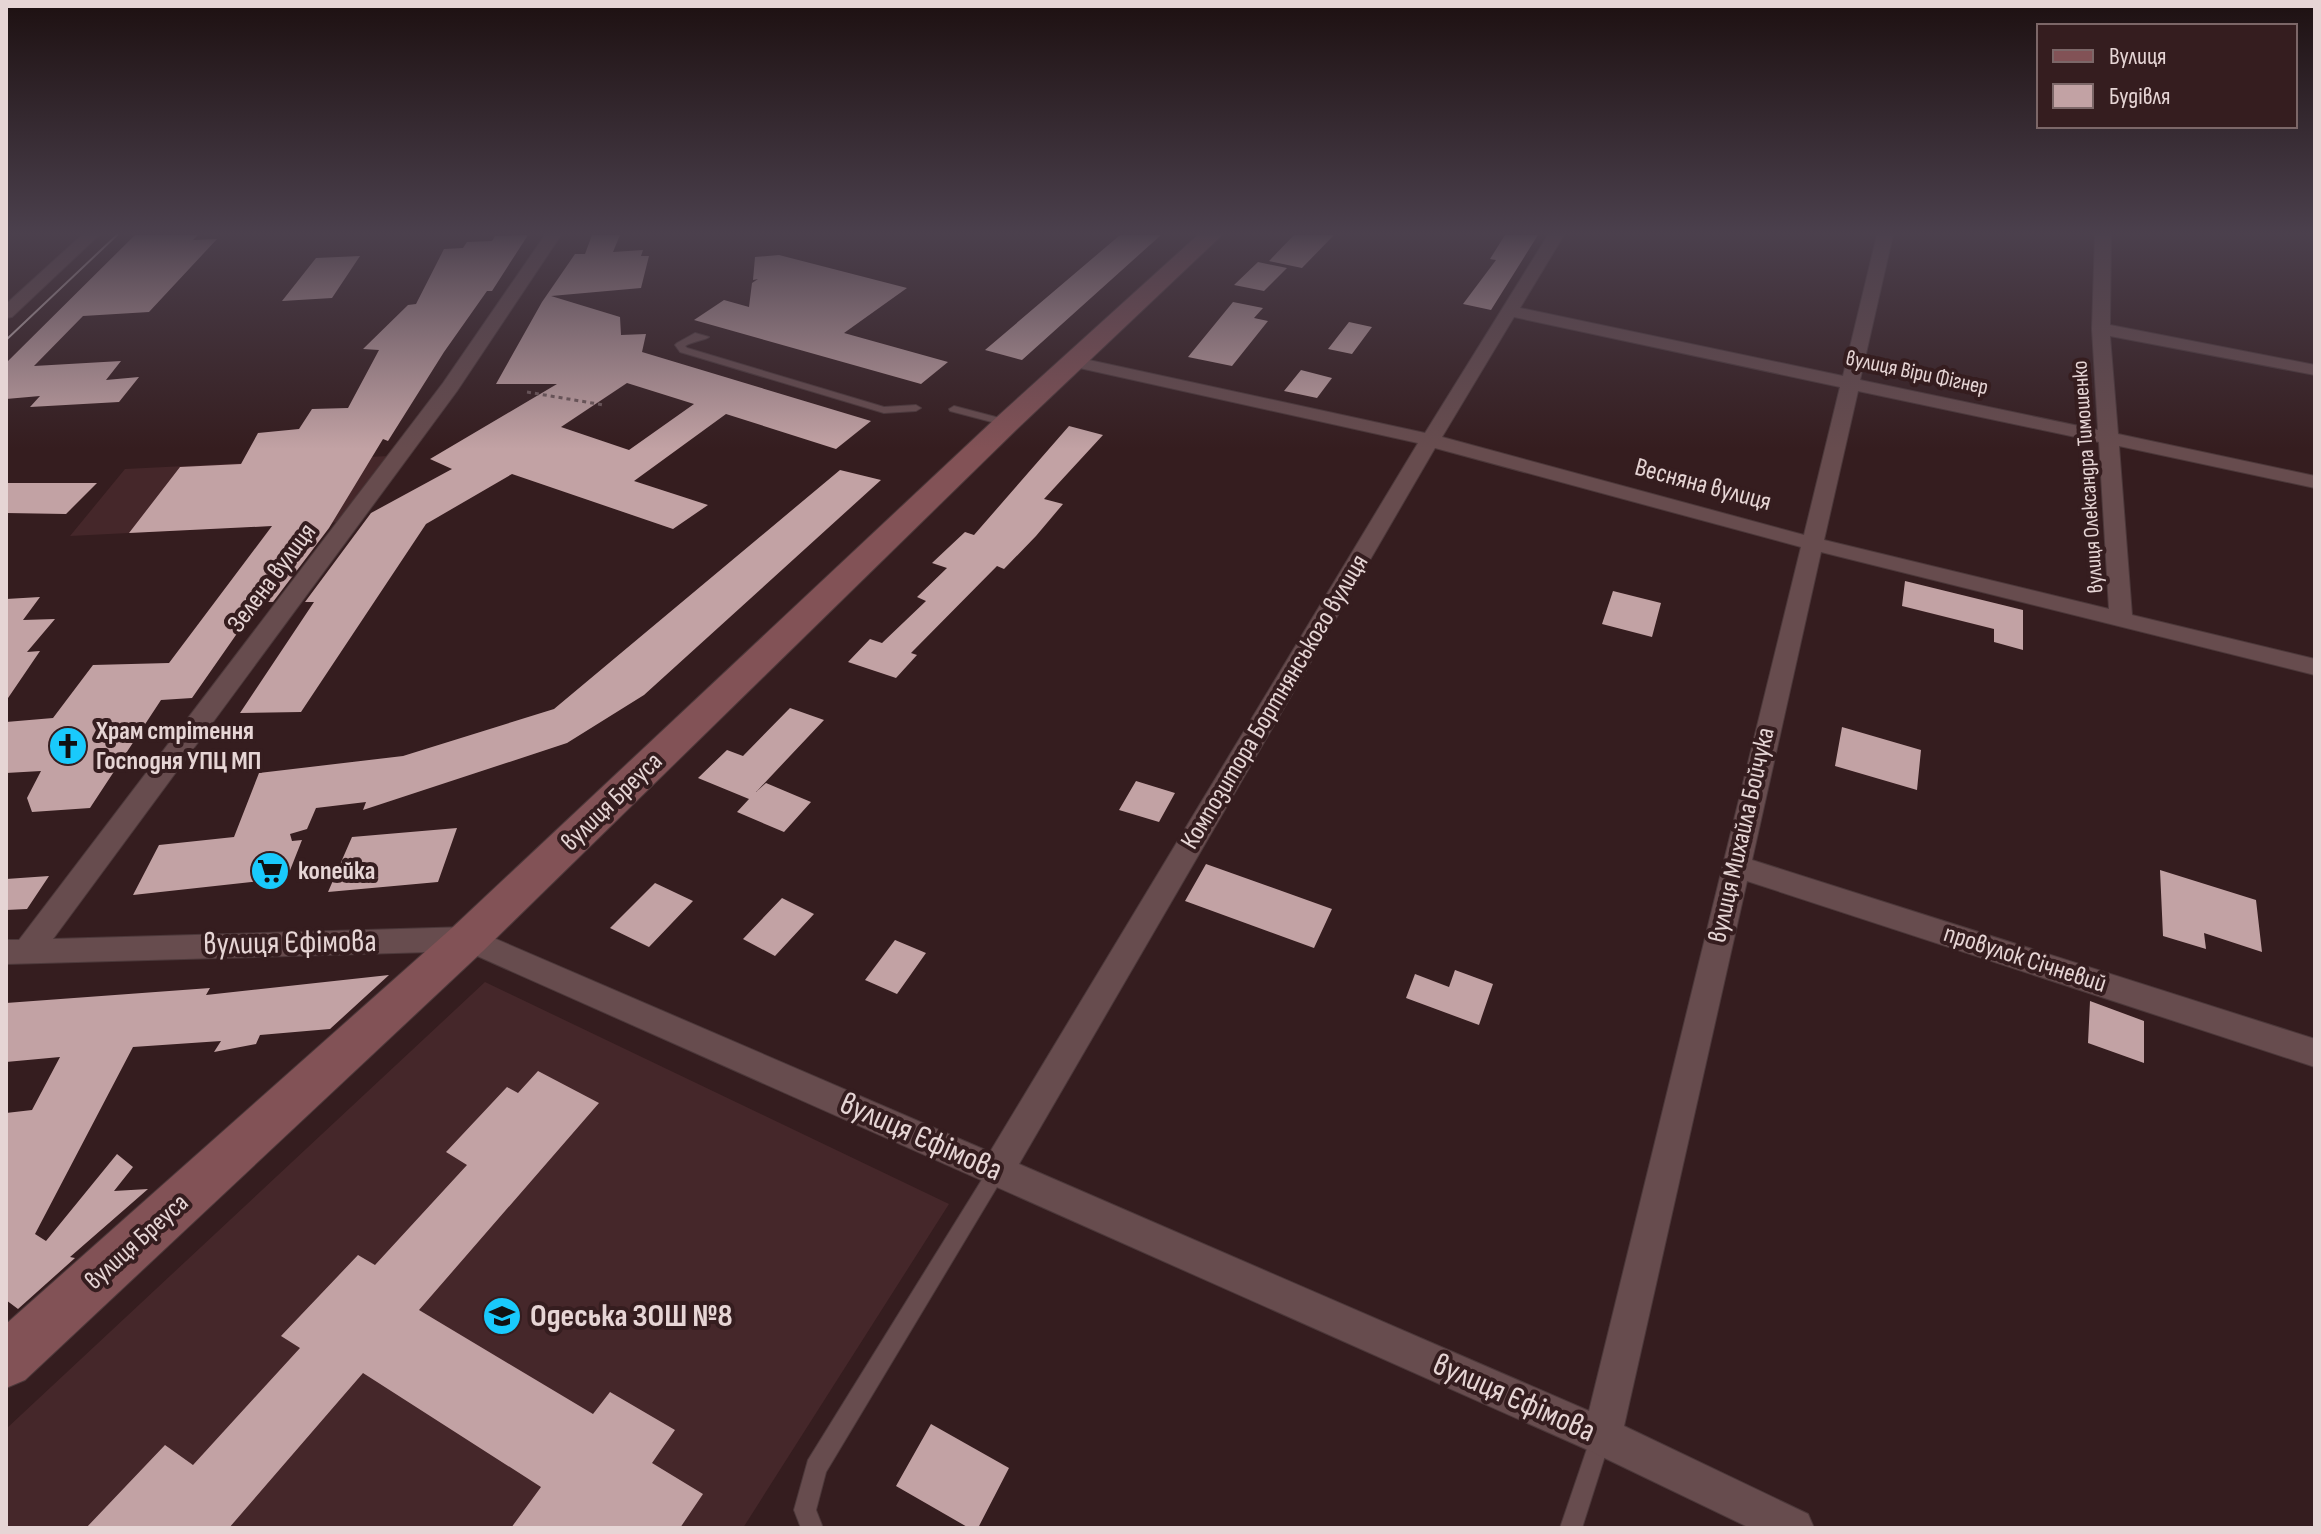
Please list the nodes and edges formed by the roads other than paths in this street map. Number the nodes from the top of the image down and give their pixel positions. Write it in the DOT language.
graph roads {
  1 [pos="504,307"];
  2 [pos="1134,307"];
  3 [pos="1512,307"];
  4 [pos="1868,307"];
  5 [pos="2101,307"];
  6 [pos="1509,311"];
  7 [pos="2101,329"];
  8 [pos="704,337"];
  9 [pos="1075,362"];
  10 [pos="2315,370"];
  11 [pos="1849,383"];
  12 [pos="916,408"];
  13 [pos="954,409"];
  14 [pos="1007,423"];
  15 [pos="1430,440"];
  16 [pos="2109,440"];
  17 [pos="2315,482"];
  18 [pos="1810,543"];
  19 [pos="2121,621"];
  20 [pos="2315,667"];
  21 [pos="1735,866"];
  22 [pos="468,939"];
  23 [pos="17,951"];
  24 [pos="2315,1053"];
  25 [pos="997,1171"];
  26 [pos="6,1361"];
  27 [pos="1602,1436"];
  28 [pos="812,1528"];
  29 [pos="1571,1528"];
  30 [pos="1794,1528"];
  1 -- 23 [label="street, Зелена вулиця"];
  2 -- 9 [label="street, вулиця Бреуса"];
  3 -- 6 [label="street, Композитора Бортнянського вулиця"];
  4 -- 11 [label="street, вулиця Михайла Бойчука"];
  5 -- 7 [label="street, вулиця Олександра Тимошенко"];
  6 -- 11 [label="street, вулиця Віри Фігнер"];
  6 -- 15 [label="street, Композитора Бортнянського вулиця"];
  7 -- 10 [label="street"];
  7 -- 16 [label="street, вулиця Олександра Тимошенко"];
  8 -- 12 [label="lane"];
  9 -- 14 [label="street, вулиця Бреуса"];
  9 -- 15 [label="street, Весняна вулиця"];
  11 -- 16 [label="street, вулиця Віри Фігнер"];
  11 -- 18 [label="street, вулиця Михайла Бойчука"];
  13 -- 14 [label="lane"];
  14 -- 22 [label="street, вулиця Бреуса"];
  15 -- 18 [label="street, Весняна вулиця"];
  15 -- 25 [label="street, Композитора Бортнянського вулиця"];
  16 -- 17 [label="street, вулиця Віри Фігнер"];
  16 -- 19 [label="street, вулиця Олександра Тимошенко"];
  18 -- 19 [label="street, Весняна вулиця"];
  18 -- 21 [label="street, вулиця Михайла Бойчука"];
  19 -- 20 [label="street, Весняна вулиця"];
  21 -- 24 [label="street, провулок Січневий"];
  21 -- 27 [label="street, вулиця Михайла Бойчука"];
  22 -- 23 [label="street, вулиця Єфімова"];
  22 -- 25 [label="street, вулиця Єфімова"];
  22 -- 26 [label="street, вулиця Бреуса"];
  25 -- 27 [label="street, вулиця Єфімова"];
  25 -- 28 [label="lane"];
  27 -- 29 [label="lane"];
  27 -- 30 [label="street, вулиця Єфімова"];
}
